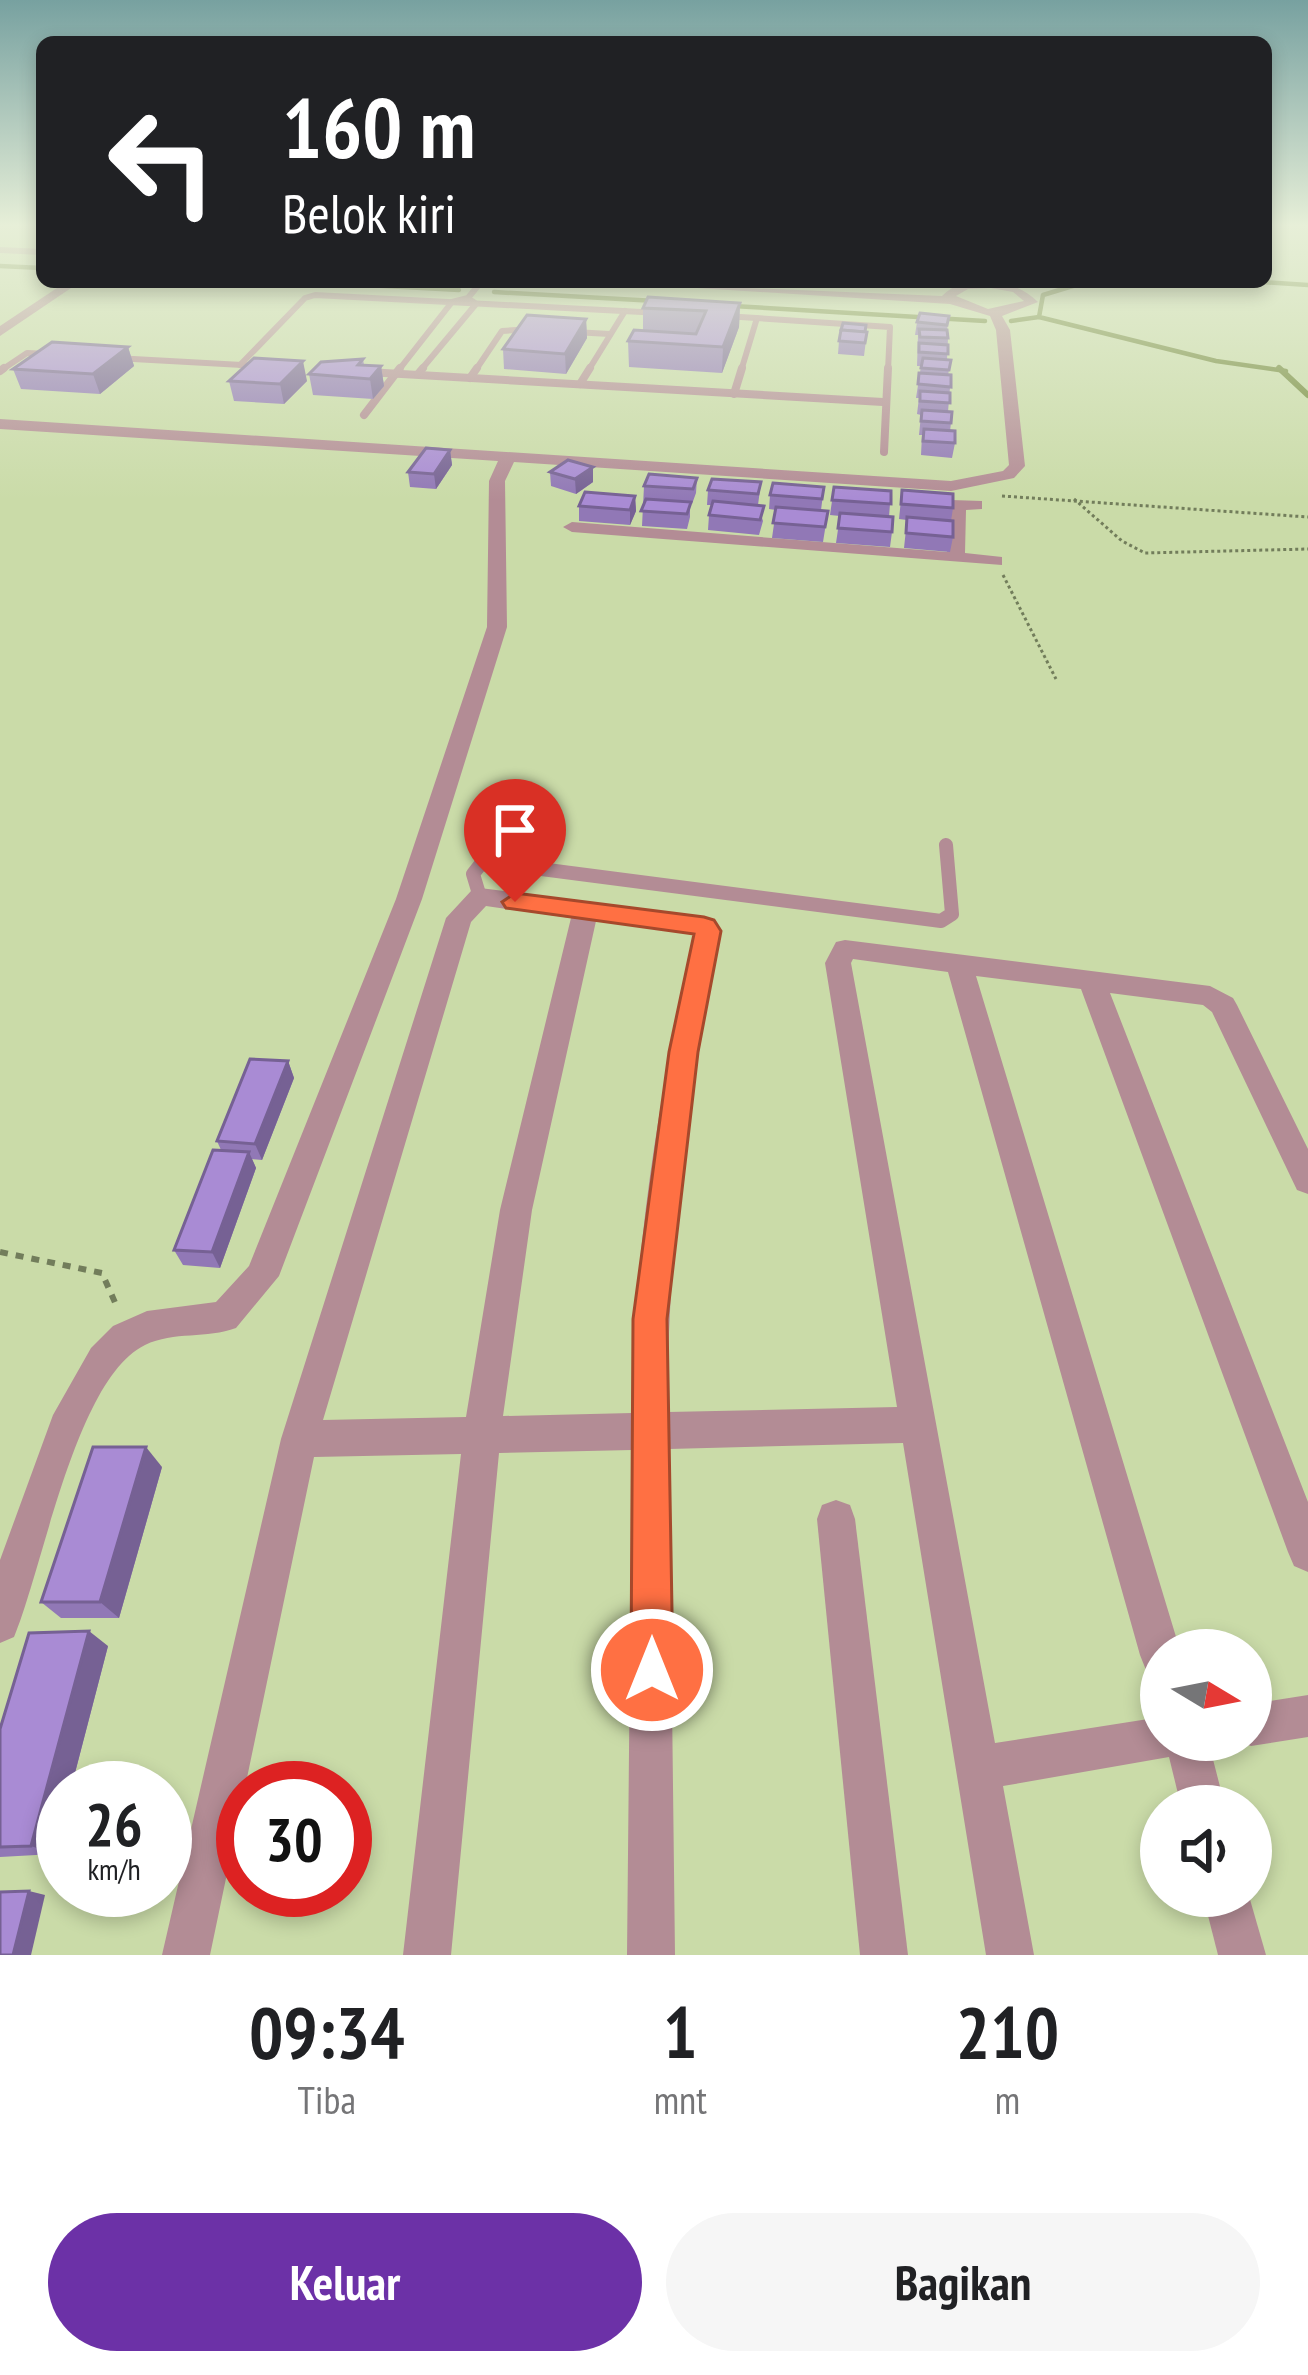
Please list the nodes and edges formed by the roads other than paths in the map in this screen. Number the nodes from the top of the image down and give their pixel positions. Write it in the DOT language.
graph roads {
  1 [pos="286,318"];
  2 [pos="463,318"];
  3 [pos="620,318"];
  4 [pos="757,318"];
  5 [pos="760,318"];
  6 [pos="997,318"];
  7 [pos="439,319"];
  8 [pos="462,321"];
  9 [pos="538,329"];
  10 [pos="562,331"];
  11 [pos="610,334"];
  12 [pos="56,354"];
  13 [pos="95,356"];
  14 [pos="240,365"];
  15 [pos="262,366"];
  16 [pos="0,371"];
  17 [pos="352,371"];
  18 [pos="397,374"];
  19 [pos="418,374"];
  20 [pos="470,378"];
  21 [pos="580,384"];
  22 [pos="734,394"];
  23 [pos="883,402"];
  24 [pos="364,415"];
  25 [pos="0,424"];
  26 [pos="884,452"];
  27 [pos="507,460"];
  28 [pos="640,485"];
  29 [pos="970,497"];
  30 [pos="572,526"];
  31 [pos="956,559"];
  32 [pos="996,561"];
  33 [pos="946,845"];
  34 [pos="480,897"];
  35 [pos="586,910"];
  36 [pos="959,962"];
  37 [pos="1091,980"];
  38 [pos="1308,1181"];
  39 [pos="918,1425"];
  40 [pos="653,1432"];
  41 [pos="483,1436"];
  42 [pos="298,1439"];
  43 [pos="836,1519"];
  44 [pos="1308,1552"];
  45 [pos="0,1623"];
  46 [pos="1153,1629"];
  47 [pos="1308,1716"];
  48 [pos="1272,1722"];
  49 [pos="1140,1742"];
  50 [pos="977,1768"];
  51 [pos="1231,1917"];
  52 [pos="186,1955"];
  53 [pos="427,1955"];
  54 [pos="651,1955"];
  55 [pos="884,1955"];
  56 [pos="1010,1955"];
  57 [pos="1241,1955"];
  1 -- 14 [label="lane"];
  2 -- 8 [label="lane"];
  3 -- 11 [label="lane"];
  4 -- 22 [label="lane"];
  5 -- 23 [label="lane"];
  6 -- 29 [label="street"];
  7 -- 8 [label="lane"];
  7 -- 18 [label="lane"];
  8 -- 19 [label="lane"];
  9 -- 20 [label="lane"];
  10 -- 11 [label="lane"];
  11 -- 21 [label="lane"];
  12 -- 16 [label="lane"];
  13 -- 14 [label="lane"];
  14 -- 15 [label="lane"];
  17 -- 18 [label="lane"];
  18 -- 19 [label="lane"];
  18 -- 24 [label="lane"];
  19 -- 20 [label="lane"];
  20 -- 21 [label="lane"];
  21 -- 22 [label="lane"];
  22 -- 23 [label="lane"];
  23 -- 26 [label="lane"];
  25 -- 27 [label="street"];
  27 -- 29 [label="street"];
  27 -- 45 [label="street"];
  28 -- 29 [label="street"];
  29 -- 31 [label="street"];
  30 -- 31 [label="street"];
  31 -- 32 [label="street"];
  33 -- 34 [label="lane"];
  34 -- 35 [label="street"];
  34 -- 42 [label="street"];
  35 -- 40 [label="street"];
  35 -- 41 [label="street"];
  36 -- 37 [label="street"];
  36 -- 39 [label="street"];
  36 -- 46 [label="street"];
  37 -- 38 [label="street"];
  37 -- 44 [label="street"];
  39 -- 40 [label="street"];
  39 -- 50 [label="street"];
  40 -- 41 [label="street"];
  40 -- 54 [label="street"];
  41 -- 42 [label="street"];
  41 -- 53 [label="street"];
  42 -- 52 [label="street"];
  43 -- 55 [label="street"];
  47 -- 48 [label="street"];
  49 -- 50 [label="street"];
  50 -- 56 [label="street"];
  51 -- 57 [label="street"];
}
